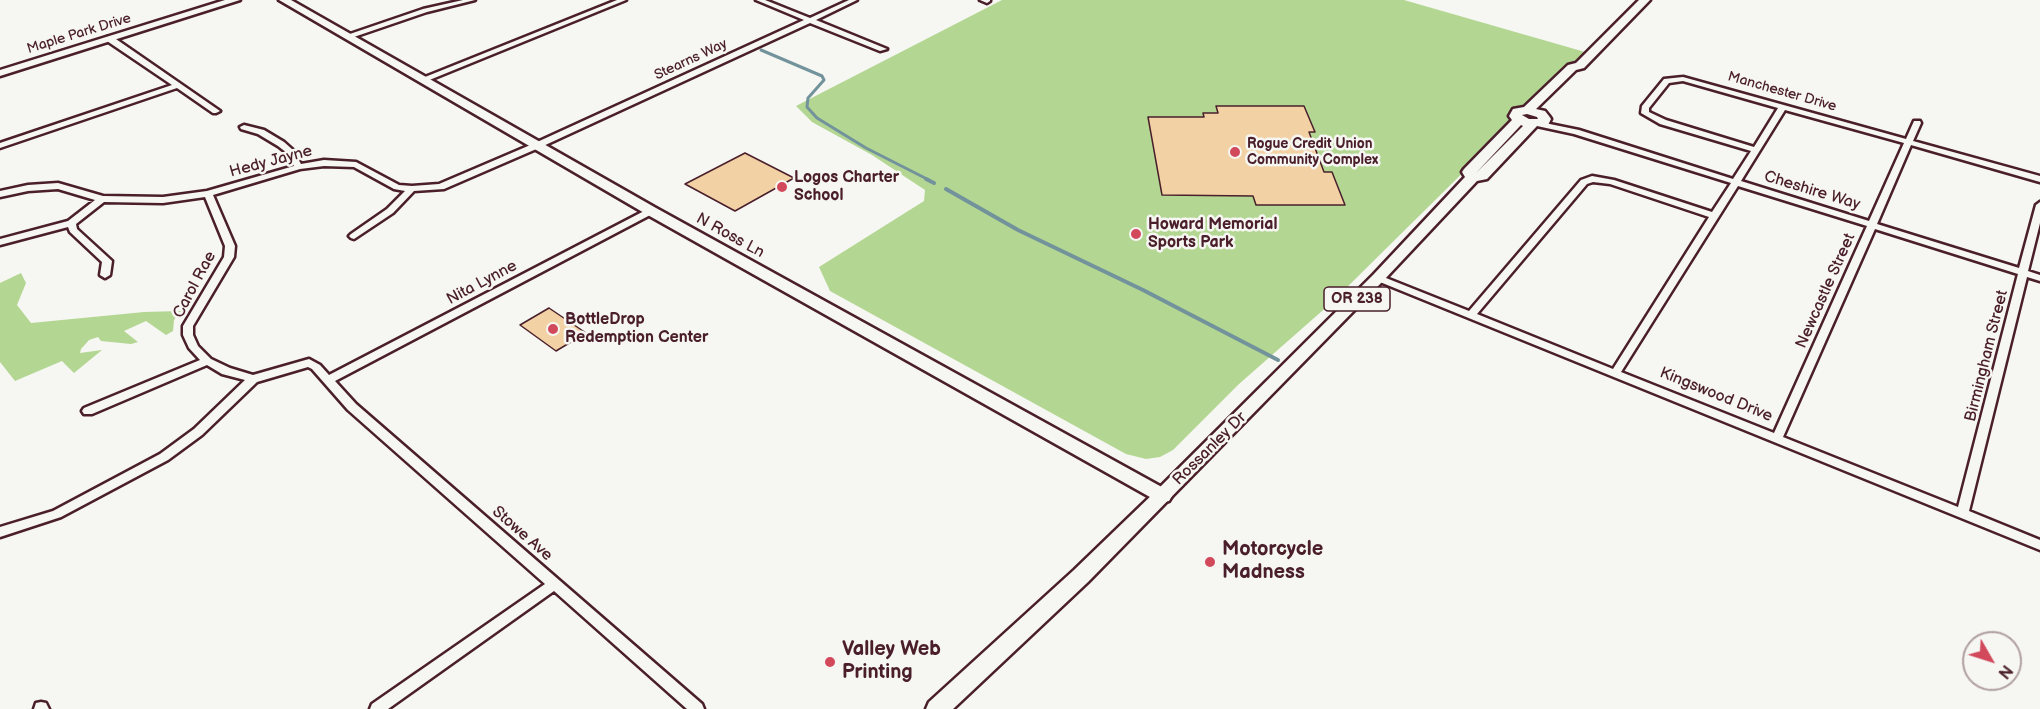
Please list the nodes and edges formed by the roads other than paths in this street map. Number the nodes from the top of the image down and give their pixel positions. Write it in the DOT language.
graph roads {
  1 [pos="235,0"];
  2 [pos="284,0"];
  3 [pos="472,0"];
  4 [pos="623,0"];
  5 [pos="759,0"];
  6 [pos="854,0"];
  7 [pos="1645,0"];
  8 [pos="811,20"];
  9 [pos="348,36"];
  10 [pos="110,39"];
  11 [pos="883,49"];
  12 [pos="0,73"];
  13 [pos="424,79"];
  14 [pos="178,85"];
  15 [pos="1783,107"];
  16 [pos="216,111"];
  17 [pos="1534,118"];
  18 [pos="1917,123"];
  19 [pos="244,127"];
  20 [pos="1908,142"];
  21 [pos="0,146"];
  22 [pos="538,146"];
  23 [pos="1756,150"];
  24 [pos="299,167"];
  25 [pos="2040,179"];
  26 [pos="1737,183"];
  27 [pos="412,189"];
  28 [pos="0,194"];
  29 [pos="208,195"];
  30 [pos="102,199"];
  31 [pos="2040,205"];
  32 [pos="651,211"];
  33 [pos="1715,216"];
  34 [pos="71,223"];
  35 [pos="1872,225"];
  36 [pos="354,236"];
  37 [pos="0,242"];
  38 [pos="2023,273"];
  39 [pos="105,275"];
  40 [pos="1378,278"];
  41 [pos="2040,278"];
  42 [pos="1472,314"];
  43 [pos="207,361"];
  44 [pos="1616,372"];
  45 [pos="253,379"];
  46 [pos="327,381"];
  47 [pos="88,411"];
  48 [pos="1777,438"];
  49 [pos="1163,496"];
  50 [pos="1962,514"];
  51 [pos="0,532"];
  52 [pos="2040,545"];
  53 [pos="554,584"];
  54 [pos="377,709"];
  55 [pos="697,709"];
  56 [pos="937,709"];
  1 -- 10 [label="main road, Maple Park Drive"];
  2 -- 9 [label="main road, N Ross Ln"];
  3 -- 9 [label="street"];
  4 -- 13 [label="street"];
  5 -- 8 [label="street"];
  6 -- 8 [label="street, Stearns Way"];
  7 -- 17 [label="main road, OR 238"];
  8 -- 11 [label="street"];
  8 -- 22 [label="street, Stearns Way"];
  9 -- 13 [label="main road, N Ross Ln"];
  10 -- 12 [label="main road, Maple Park Drive"];
  10 -- 14 [label="street"];
  13 -- 22 [label="main road, N Ross Ln"];
  14 -- 16 [label="street"];
  14 -- 21 [label="street"];
  15 -- 20 [label="street, Manchester Drive"];
  15 -- 23 [label="street"];
  15 -- 23 [label="street, Manchester Drive"];
  17 -- 26 [label="street, Cheshire Way"];
  17 -- 40 [label="main road, Rossanley Dr / OR 238"];
  18 -- 20 [label="street, Newcastle Street"];
  19 -- 24 [label="street"];
  20 -- 25 [label="street, Manchester Drive"];
  20 -- 35 [label="street, Newcastle Street"];
  22 -- 27 [label="street, Hedy Jayne"];
  22 -- 32 [label="main road, N Ross Ln"];
  23 -- 26 [label="street"];
  24 -- 27 [label="street, Hedy Jayne"];
  24 -- 29 [label="street, Hedy Jayne"];
  26 -- 33 [label="street"];
  26 -- 35 [label="street, Cheshire Way"];
  27 -- 36 [label="street"];
  28 -- 30 [label="street, Hedy Jayne"];
  29 -- 30 [label="street, Hedy Jayne"];
  29 -- 43 [label="street, Carol Rae"];
  30 -- 34 [label="street"];
  31 -- 38 [label="street, Birmingham Street"];
  32 -- 46 [label="street, Nita Lynne"];
  32 -- 49 [label="main road, N Ross Ln"];
  33 -- 42 [label="street"];
  33 -- 44 [label="street"];
  34 -- 37 [label="street"];
  34 -- 39 [label="street"];
  35 -- 38 [label="street, Cheshire Way"];
  35 -- 48 [label="street, Newcastle Street"];
  38 -- 41 [label="street, Cheshire Way"];
  38 -- 50 [label="street, Birmingham Street"];
  40 -- 42 [label="street, Kingswood Drive"];
  40 -- 49 [label="main road, Rossanley Dr / OR 238"];
  42 -- 44 [label="street, Kingswood Drive"];
  43 -- 45 [label="street, Carol Rae"];
  43 -- 47 [label="street"];
  44 -- 48 [label="street, Kingswood Drive"];
  45 -- 46 [label="street"];
  45 -- 51 [label="street"];
  46 -- 53 [label="street, Stowe Ave"];
  48 -- 50 [label="street, Kingswood Drive"];
  49 -- 56 [label="main road, Rossanley Dr / OR 238"];
  50 -- 52 [label="street, Kingswood Drive"];
  53 -- 54 [label="street"];
  53 -- 55 [label="street, Stowe Ave"];
}
